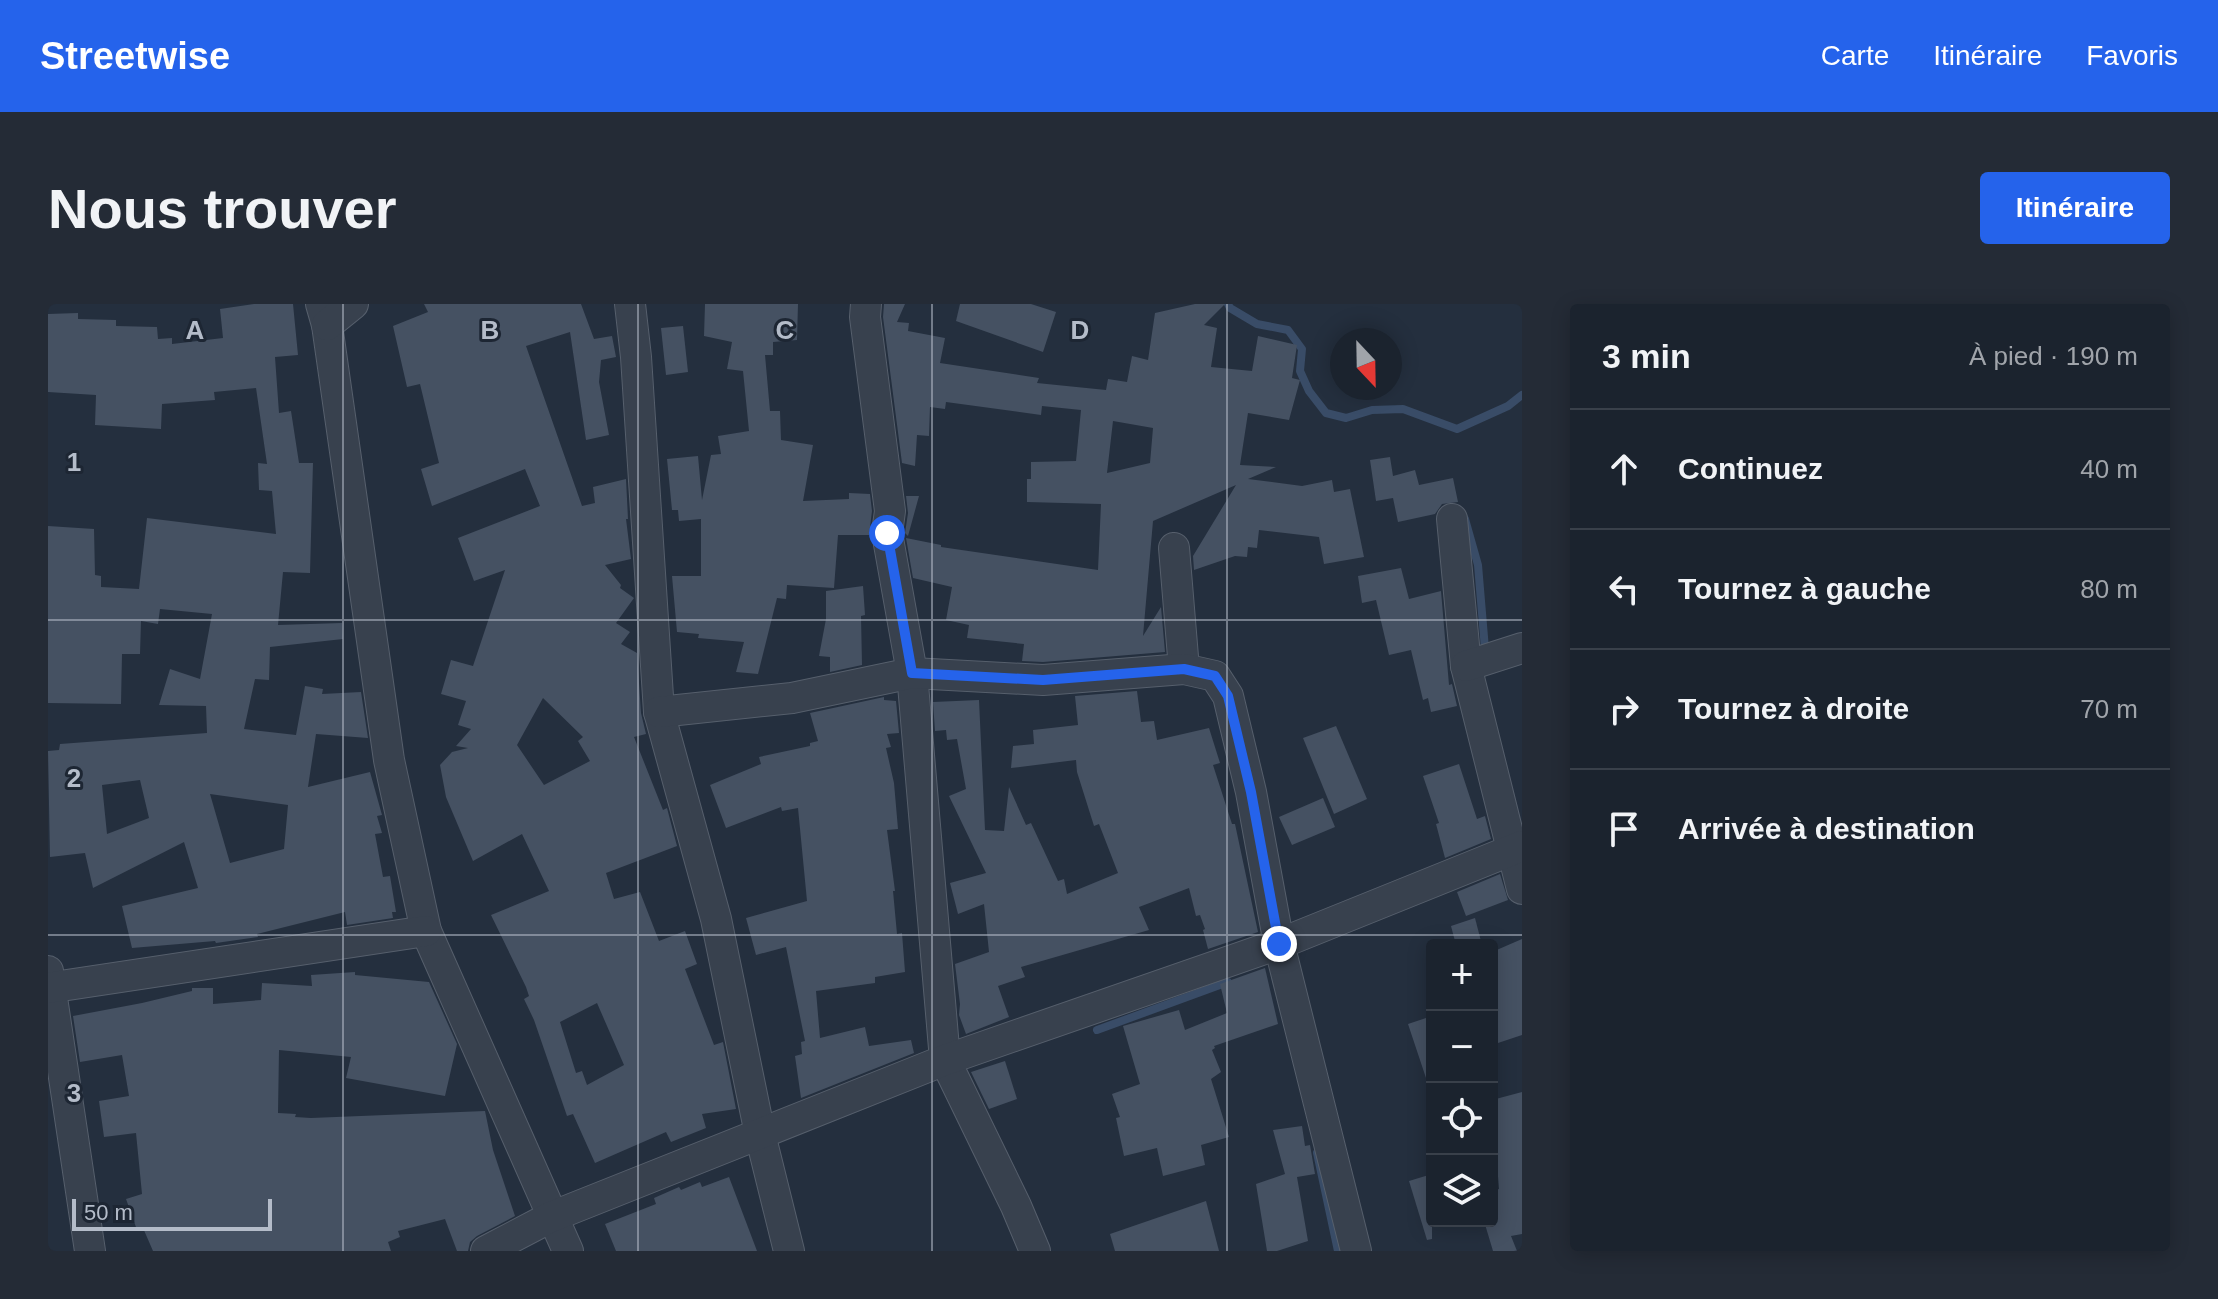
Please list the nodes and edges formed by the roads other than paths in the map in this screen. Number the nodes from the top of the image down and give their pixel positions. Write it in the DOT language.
graph roads {
  1 [pos="353,304"];
  2 [pos="630,304"];
  3 [pos="866,304"];
  4 [pos="324,314"];
  5 [pos="1452,519"];
  6 [pos="1174,548"];
  7 [pos="1522,648"];
  8 [pos="1466,666"];
  9 [pos="1184,669"];
  10 [pos="912,673"];
  11 [pos="659,712"];
  12 [pos="1516,848"];
  13 [pos="1522,889"];
  14 [pos="426,931"];
  15 [pos="1279,944"];
  16 [pos="49,982"];
  17 [pos="945,1060"];
  18 [pos="760,1134"];
  19 [pos="551,1217"];
  20 [pos="90,1251"];
  21 [pos="486,1251"];
  22 [pos="568,1251"];
  23 [pos="789,1251"];
  24 [pos="1035,1251"];
  25 [pos="1356,1251"];
  1 -- 4 [label="street"];
  2 -- 11 [label="street"];
  3 -- 10 [label="street"];
  4 -- 14 [label="street"];
  5 -- 8 [label="street"];
  6 -- 9 [label="street"];
  7 -- 8 [label="street"];
  8 -- 12 [label="street"];
  9 -- 10 [label="street"];
  9 -- 15 [label="street"];
  10 -- 11 [label="street"];
  10 -- 17 [label="street"];
  11 -- 18 [label="street"];
  12 -- 13 [label="street"];
  12 -- 15 [label="street"];
  14 -- 16 [label="street"];
  14 -- 19 [label="street"];
  15 -- 17 [label="street"];
  15 -- 25 [label="street"];
  16 -- 20 [label="street"];
  17 -- 18 [label="street"];
  17 -- 24 [label="street"];
  18 -- 19 [label="street"];
  18 -- 23 [label="street"];
  19 -- 21 [label="street"];
  19 -- 22 [label="street"];
}
